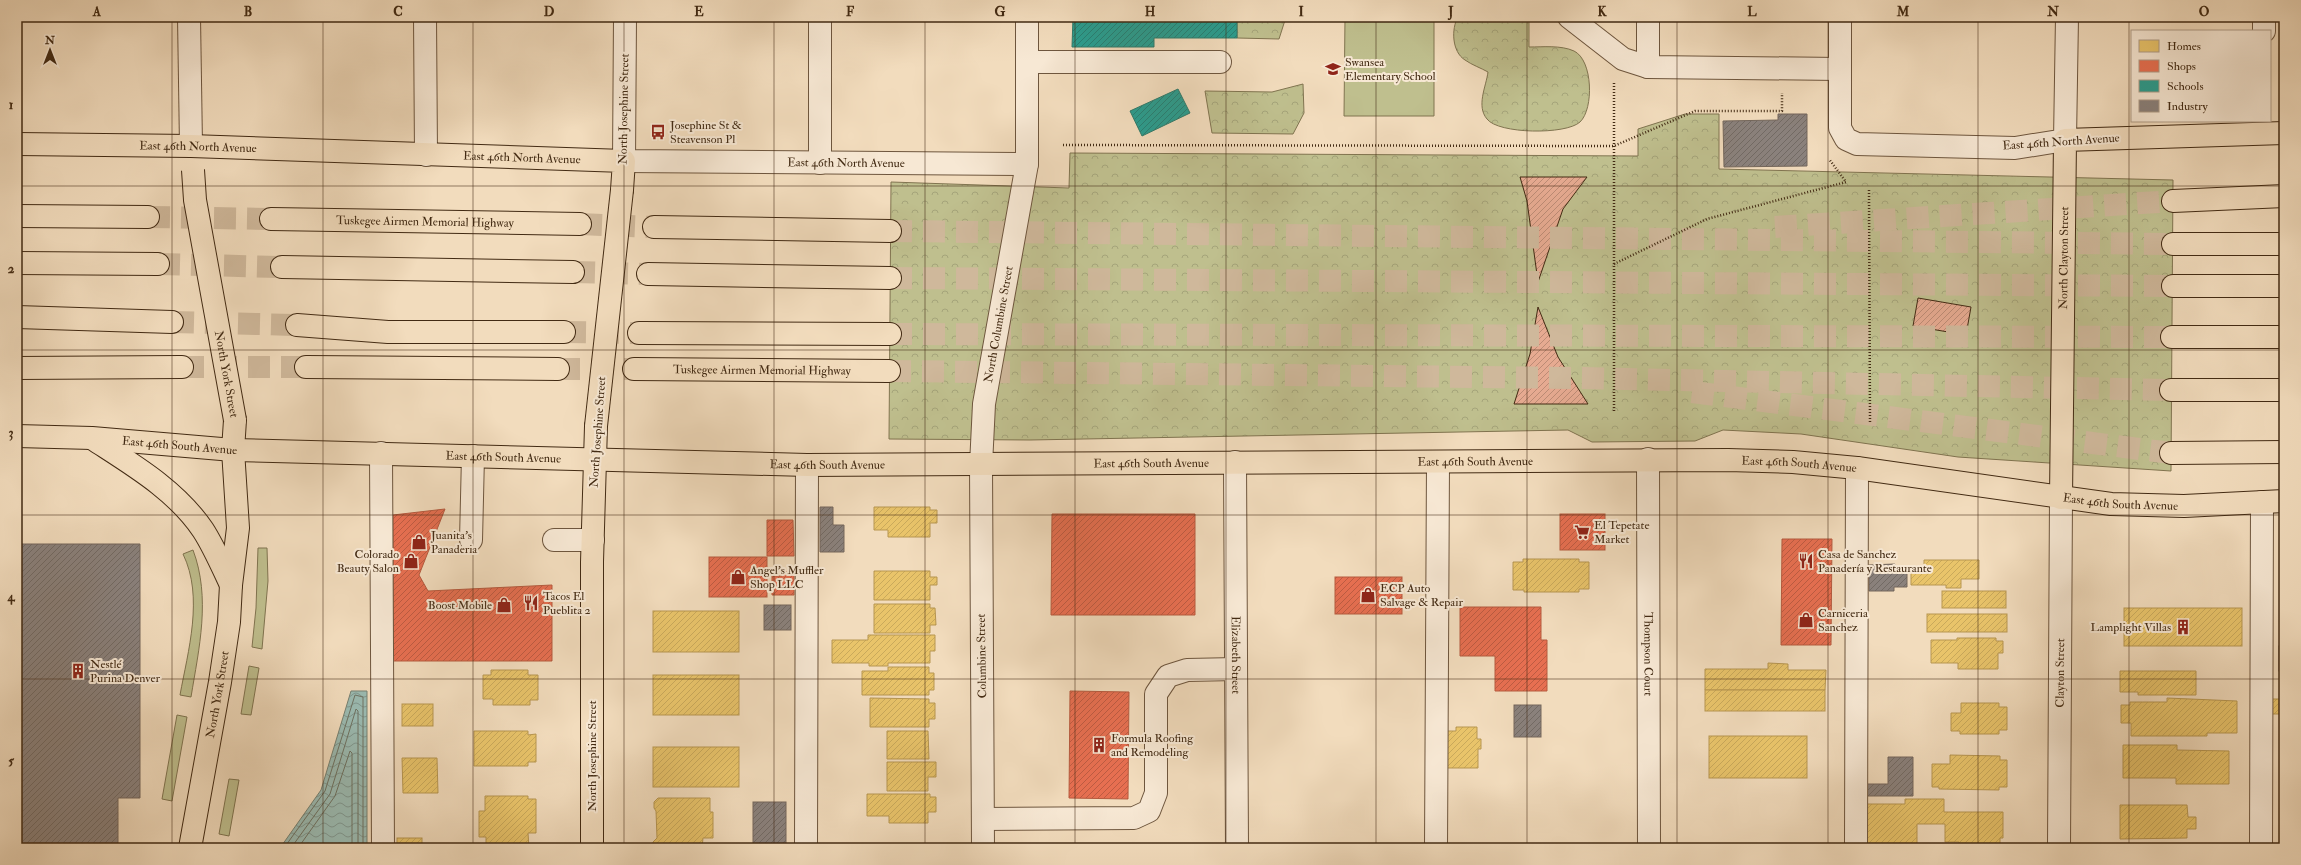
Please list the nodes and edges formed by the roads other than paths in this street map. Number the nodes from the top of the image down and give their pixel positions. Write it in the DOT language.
graph roads {
  1 [pos="189,17"];
  2 [pos="425,17"];
  3 [pos="625,17"];
  4 [pos="820,17"];
  5 [pos="1027,17"];
  6 [pos="1569,17"];
  7 [pos="1648,17"];
  8 [pos="1840,17"];
  9 [pos="2067,17"];
  10 [pos="2264,17"];
  11 [pos="2264,30"];
  12 [pos="1028,62"];
  13 [pos="1220,62"];
  14 [pos="1648,68"];
  15 [pos="1839,69"];
  16 [pos="2270,129"];
  17 [pos="2065,140"];
  18 [pos="17,144"];
  19 [pos="191,146"];
  20 [pos="426,155"];
  21 [pos="624,161"];
  22 [pos="820,163"];
  23 [pos="1026,175"];
  24 [pos="2284,196"];
  25 [pos="2173,201"];
  26 [pos="17,216"];
  27 [pos="148,217"];
  28 [pos="271,219"];
  29 [pos="580,224"];
  30 [pos="654,227"];
  31 [pos="890,231"];
  32 [pos="2173,244"];
  33 [pos="2284,244"];
  34 [pos="17,263"];
  35 [pos="158,264"];
  36 [pos="282,267"];
  37 [pos="573,272"];
  38 [pos="648,274"];
  39 [pos="890,278"];
  40 [pos="2173,286"];
  41 [pos="2284,286"];
  42 [pos="17,317"];
  43 [pos="172,322"];
  44 [pos="297,325"];
  45 [pos="564,332"];
  46 [pos="640,333"];
  47 [pos="890,334"];
  48 [pos="2172,337"];
  49 [pos="2284,337"];
  50 [pos="182,367"];
  51 [pos="306,367"];
  52 [pos="17,368"];
  53 [pos="558,369"];
  54 [pos="634,369"];
  55 [pos="890,371"];
  56 [pos="2171,390"];
  57 [pos="2284,390"];
  58 [pos="17,436"];
  59 [pos="92,438"];
  60 [pos="233,450"];
  61 [pos="2284,452"];
  62 [pos="380,453"];
  63 [pos="2170,453"];
  64 [pos="473,456"];
  65 [pos="595,459"];
  66 [pos="1648,459"];
  67 [pos="1235,462"];
  68 [pos="1438,462"];
  69 [pos="807,465"];
  70 [pos="981,465"];
  71 [pos="1857,468"];
  72 [pos="2061,498"];
  73 [pos="2284,501"];
  74 [pos="2262,502"];
  75 [pos="471,540"];
  76 [pos="554,540"];
  77 [pos="593,540"];
  78 [pos="231,584"];
  79 [pos="1236,670"];
  80 [pos="983,819"];
  81 [pos="190,848"];
  82 [pos="383,848"];
  83 [pos="592,848"];
  84 [pos="806,848"];
  85 [pos="983,848"];
  86 [pos="1237,848"];
  87 [pos="1436,848"];
  88 [pos="1649,848"];
  89 [pos="1856,848"];
  90 [pos="2059,848"];
  91 [pos="2261,848"];
  1 -- 19 [label="street, North York Street"];
  2 -- 20 [label="street"];
  3 -- 21 [label="street, North Josephine Street"];
  4 -- 22 [label="street"];
  5 -- 12 [label="street, North Columbine Street"];
  6 -- 14 [label="street"];
  7 -- 14 [label="street"];
  8 -- 15 [label="street"];
  9 -- 17 [label="street, North Clayton Street"];
  10 -- 11 [label="street"];
  12 -- 13 [label="street"];
  12 -- 23 [label="street, North Columbine Street"];
  14 -- 15 [label="street"];
  15 -- 17 [label="street, East 46th North Avenue"];
  16 -- 17 [label="main road, East 46th North Avenue"];
  17 -- 72 [label="main road, North Clayton Street"];
  18 -- 19 [label="main road, East 46th North Avenue"];
  19 -- 20 [label="main road, East 46th North Avenue"];
  19 -- 60 [label="main road, North York Street, bridge"];
  20 -- 21 [label="main road, East 46th North Avenue"];
  21 -- 22 [label="street, East 46th North Avenue"];
  21 -- 65 [label="main road, North Josephine Street, bridge"];
  22 -- 23 [label="street, East 46th North Avenue"];
  23 -- 70 [label="street, North Columbine Street"];
  24 -- 25 [label="main road"];
  26 -- 27 [label="main road"];
  28 -- 29 [label="main road, Tuskegee Airmen Memorial Highway"];
  30 -- 31 [label="main road"];
  32 -- 33 [label="main road"];
  34 -- 35 [label="main road"];
  36 -- 37 [label="main road"];
  38 -- 39 [label="main road"];
  40 -- 41 [label="main road"];
  42 -- 43 [label="main road"];
  44 -- 45 [label="main road"];
  46 -- 47 [label="main road"];
  48 -- 49 [label="main road"];
  50 -- 52 [label="main road"];
  51 -- 53 [label="main road"];
  54 -- 55 [label="main road, Tuskegee Airmen Memorial Highway"];
  56 -- 57 [label="main road"];
  58 -- 59 [label="main road, East 46th South Avenue"];
  59 -- 60 [label="main road, East 46th South Avenue"];
  59 -- 78 [label="main road"];
  60 -- 62 [label="main road, East 46th South Avenue"];
  60 -- 78 [label="main road, North York Street"];
  61 -- 63 [label="main road"];
  62 -- 64 [label="main road, East 46th South Avenue"];
  62 -- 82 [label="street"];
  64 -- 65 [label="main road, East 46th South Avenue"];
  64 -- 75 [label="street"];
  65 -- 69 [label="main road, East 46th South Avenue"];
  65 -- 77 [label="main road, North Josephine Street"];
  66 -- 68 [label="main road, East 46th South Avenue"];
  66 -- 71 [label="main road, East 46th South Avenue"];
  66 -- 88 [label="street, Thompson Court"];
  67 -- 68 [label="main road, East 46th South Avenue"];
  67 -- 70 [label="main road, East 46th South Avenue"];
  67 -- 79 [label="street, Elizabeth Street"];
  68 -- 87 [label="street"];
  69 -- 70 [label="main road, East 46th South Avenue"];
  69 -- 84 [label="street"];
  70 -- 80 [label="street, Columbine Street"];
  71 -- 72 [label="main road, East 46th South Avenue"];
  71 -- 89 [label="street"];
  72 -- 74 [label="main road, East 46th South Avenue"];
  72 -- 90 [label="street, Clayton Street"];
  73 -- 74 [label="main road, East 46th South Avenue"];
  74 -- 91 [label="street"];
  76 -- 77 [label="street"];
  77 -- 83 [label="main road, North Josephine Street"];
  78 -- 81 [label="main road, North York Street"];
  79 -- 80 [label="street"];
  79 -- 86 [label="street, Elizabeth Street"];
  80 -- 85 [label="street, Columbine Street"];
}
